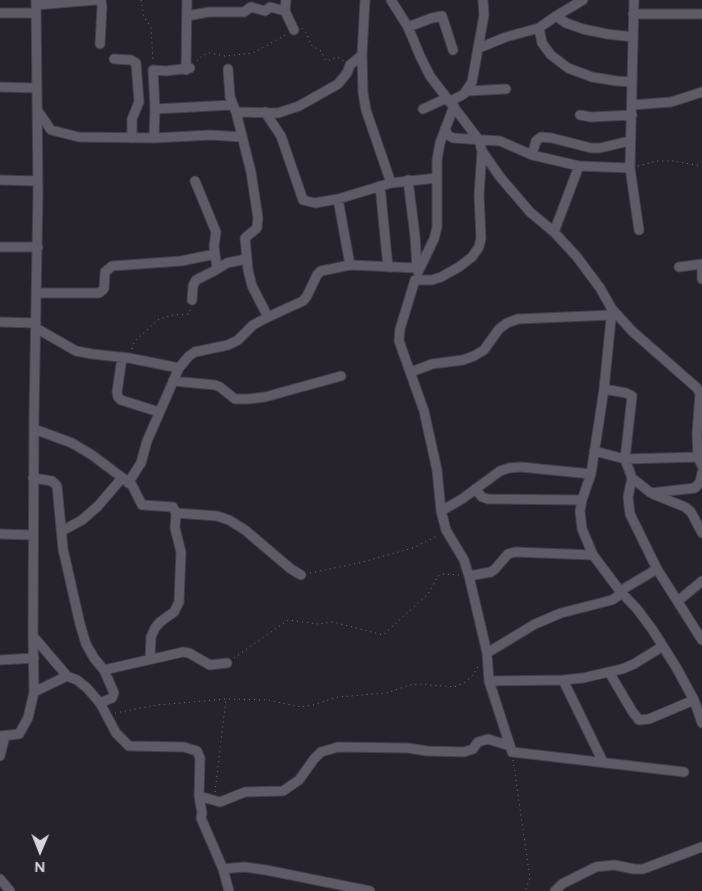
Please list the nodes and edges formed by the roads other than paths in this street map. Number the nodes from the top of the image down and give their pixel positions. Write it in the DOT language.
graph roads {
  1 [pos="95,0"];
  2 [pos="101,0"];
  3 [pos="187,0"];
  4 [pos="286,0"];
  5 [pos="365,0"];
  6 [pos="391,0"];
  7 [pos="483,0"];
  8 [pos="583,0"];
  9 [pos="634,0"];
  10 [pos="36,6"];
  11 [pos="285,11"];
  12 [pos="0,13"];
  13 [pos="633,14"];
  14 [pos="702,14"];
  15 [pos="187,16"];
  16 [pos="556,16"];
  17 [pos="408,27"];
  18 [pos="540,28"];
  19 [pos="294,30"];
  20 [pos="633,37"];
  21 [pos="100,44"];
  22 [pos="478,48"];
  23 [pos="453,50"];
  24 [pos="362,55"];
  25 [pos="114,59"];
  26 [pos="228,68"];
  27 [pos="632,82"];
  28 [pos="0,87"];
  29 [pos="37,88"];
  30 [pos="506,89"];
  31 [pos="468,90"];
  32 [pos="702,92"];
  33 [pos="450,102"];
  34 [pos="632,105"];
  35 [pos="37,108"];
  36 [pos="155,109"];
  37 [pos="234,109"];
  38 [pos="423,109"];
  39 [pos="265,112"];
  40 [pos="580,115"];
  41 [pos="632,115"];
  42 [pos="445,129"];
  43 [pos="242,136"];
  44 [pos="132,138"];
  45 [pos="154,138"];
  46 [pos="479,140"];
  47 [pos="630,141"];
  48 [pos="482,151"];
  49 [pos="532,155"];
  50 [pos="579,166"];
  51 [pos="630,168"];
  52 [pos="437,178"];
  53 [pos="0,180"];
  54 [pos="408,180"];
  55 [pos="38,181"];
  56 [pos="195,181"];
  57 [pos="391,183"];
  58 [pos="380,186"];
  59 [pos="338,199"];
  60 [pos="638,230"];
  61 [pos="554,232"];
  62 [pos="0,247"];
  63 [pos="38,247"];
  64 [pos="215,254"];
  65 [pos="246,259"];
  66 [pos="702,264"];
  67 [pos="350,265"];
  68 [pos="679,266"];
  69 [pos="388,267"];
  70 [pos="217,269"];
  71 [pos="417,274"];
  72 [pos="702,279"];
  73 [pos="37,293"];
  74 [pos="192,300"];
  75 [pos="612,312"];
  76 [pos="268,316"];
  77 [pos="0,322"];
  78 [pos="36,325"];
  79 [pos="126,358"];
  80 [pos="178,368"];
  81 [pos="411,372"];
  82 [pos="341,376"];
  83 [pos="173,380"];
  84 [pos="604,389"];
  85 [pos="700,393"];
  86 [pos="159,412"];
  87 [pos="34,429"];
  88 [pos="594,451"];
  89 [pos="625,459"];
  90 [pos="700,462"];
  91 [pos="702,473"];
  92 [pos="591,474"];
  93 [pos="33,478"];
  94 [pos="632,478"];
  95 [pos="125,481"];
  96 [pos="475,489"];
  97 [pos="651,492"];
  98 [pos="582,500"];
  99 [pos="441,511"];
  100 [pos="176,513"];
  101 [pos="62,531"];
  102 [pos="702,533"];
  103 [pos="0,534"];
  104 [pos="33,535"];
  105 [pos="593,555"];
  106 [pos="657,569"];
  107 [pos="301,575"];
  108 [pos="469,576"];
  109 [pos="702,581"];
  110 [pos="620,591"];
  111 [pos="678,601"];
  112 [pos="33,636"];
  113 [pos="702,640"];
  114 [pos="663,646"];
  115 [pos="487,653"];
  116 [pos="34,658"];
  117 [pos="150,659"];
  118 [pos="0,660"];
  119 [pos="227,663"];
  120 [pos="104,670"];
  121 [pos="609,672"];
  122 [pos="67,676"];
  123 [pos="563,680"];
  124 [pos="490,681"];
  125 [pos="34,692"];
  126 [pos="694,700"];
  127 [pos="100,703"];
  128 [pos="702,723"];
  129 [pos="3,736"];
  130 [pos="511,749"];
  131 [pos="0,756"];
  132 [pos="603,762"];
  133 [pos="684,772"];
  134 [pos="199,796"];
  135 [pos="702,847"];
  136 [pos="223,869"];
  137 [pos="0,879"];
  138 [pos="10,891"];
  139 [pos="229,891"];
  140 [pos="370,891"];
  141 [pos="555,891"];
  1 -- 10 [label="street"];
  2 -- 21 [label="street"];
  3 -- 15 [label="street"];
  4 -- 11 [label="street"];
  5 -- 24 [label="street"];
  6 -- 17 [label="street"];
  7 -- 22 [label="street"];
  8 -- 16 [label="street"];
  9 -- 13 [label="street"];
  10 -- 12 [label="street"];
  10 -- 29 [label="street"];
  11 -- 15 [label="street"];
  11 -- 19 [label="street"];
  13 -- 14 [label="street"];
  13 -- 20 [label="street"];
  15 -- 36 [label="street"];
  16 -- 18 [label="street"];
  16 -- 20 [label="street"];
  17 -- 23 [label="street"];
  17 -- 33 [label="street"];
  18 -- 22 [label="street"];
  18 -- 27 [label="street"];
  20 -- 27 [label="street"];
  22 -- 31 [label="street"];
  24 -- 39 [label="street"];
  24 -- 57 [label="street"];
  25 -- 44 [label="street"];
  26 -- 37 [label="street"];
  27 -- 34 [label="street"];
  28 -- 29 [label="street"];
  29 -- 35 [label="street"];
  30 -- 31 [label="street"];
  31 -- 33 [label="street"];
  32 -- 34 [label="street"];
  33 -- 38 [label="street"];
  33 -- 42 [label="street"];
  33 -- 46 [label="street"];
  34 -- 41 [label="street"];
  35 -- 44 [label="street"];
  35 -- 55 [label="street"];
  36 -- 37 [label="street"];
  36 -- 45 [label="street"];
  37 -- 39 [label="street"];
  37 -- 43 [label="street"];
  39 -- 59 [label="street"];
  40 -- 41 [label="street"];
  41 -- 47 [label="street"];
  42 -- 46 [label="street"];
  42 -- 52 [label="street"];
  43 -- 45 [label="street"];
  43 -- 65 [label="street"];
  44 -- 45 [label="street"];
  46 -- 48 [label="street"];
  46 -- 49 [label="street"];
  47 -- 49 [label="street"];
  47 -- 51 [label="street"];
  48 -- 61 [label="street"];
  48 -- 71 [label="street"];
  49 -- 50 [label="street"];
  50 -- 51 [label="street"];
  50 -- 61 [label="street"];
  51 -- 60 [label="street"];
  52 -- 54 [label="street"];
  52 -- 71 [label="street"];
  53 -- 55 [label="street"];
  54 -- 57 [label="street"];
  54 -- 71 [label="street"];
  55 -- 63 [label="street"];
  56 -- 64 [label="street"];
  57 -- 58 [label="street"];
  58 -- 59 [label="street"];
  58 -- 69 [label="street"];
  59 -- 67 [label="street"];
  61 -- 75 [label="street"];
  62 -- 63 [label="street"];
  63 -- 73 [label="street"];
  64 -- 70 [label="street"];
  64 -- 73 [label="street"];
  65 -- 70 [label="street"];
  65 -- 76 [label="street"];
  66 -- 68 [label="street"];
  66 -- 72 [label="street"];
  67 -- 69 [label="street"];
  67 -- 76 [label="street"];
  69 -- 71 [label="street"];
  70 -- 74 [label="street"];
  71 -- 81 [label="street"];
  73 -- 78 [label="street"];
  75 -- 81 [label="street"];
  75 -- 84 [label="street"];
  75 -- 85 [label="street"];
  76 -- 80 [label="street"];
  77 -- 78 [label="street"];
  78 -- 79 [label="street"];
  78 -- 87 [label="street"];
  79 -- 80 [label="street"];
  79 -- 86 [label="street"];
  80 -- 83 [label="street"];
  81 -- 99 [label="street"];
  82 -- 83 [label="street"];
  83 -- 86 [label="street"];
  84 -- 88 [label="street"];
  84 -- 89 [label="street"];
  85 -- 90 [label="street"];
  86 -- 95 [label="street"];
  87 -- 93 [label="street"];
  87 -- 95 [label="street"];
  88 -- 89 [label="street"];
  88 -- 92 [label="street"];
  89 -- 90 [label="street"];
  89 -- 94 [label="street"];
  91 -- 97 [label="street"];
  92 -- 96 [label="street"];
  92 -- 98 [label="street"];
  93 -- 101 [label="street"];
  93 -- 104 [label="street"];
  94 -- 97 [label="street"];
  94 -- 106 [label="street"];
  95 -- 100 [label="street"];
  95 -- 101 [label="street"];
  96 -- 98 [label="street"];
  96 -- 99 [label="street"];
  97 -- 102 [label="street"];
  98 -- 105 [label="street"];
  99 -- 108 [label="street"];
  100 -- 107 [label="street"];
  100 -- 117 [label="street"];
  101 -- 120 [label="street"];
  103 -- 104 [label="street"];
  104 -- 112 [label="street"];
  105 -- 108 [label="street"];
  105 -- 110 [label="street"];
  106 -- 110 [label="street"];
  106 -- 111 [label="street"];
  108 -- 115 [label="street"];
  109 -- 111 [label="street"];
  110 -- 114 [label="street"];
  110 -- 115 [label="street"];
  111 -- 113 [label="street"];
  112 -- 116 [label="street"];
  112 -- 122 [label="street"];
  114 -- 121 [label="street"];
  114 -- 126 [label="street"];
  115 -- 124 [label="street"];
  116 -- 118 [label="street"];
  116 -- 125 [label="street"];
  117 -- 119 [label="street"];
  117 -- 120 [label="street"];
  120 -- 127 [label="street"];
  121 -- 123 [label="street"];
  121 -- 126 [label="street"];
  122 -- 125 [label="street"];
  122 -- 127 [label="street"];
  123 -- 124 [label="street"];
  123 -- 132 [label="street"];
  124 -- 130 [label="street"];
  125 -- 129 [label="street"];
  126 -- 128 [label="street"];
  127 -- 134 [label="street"];
  129 -- 131 [label="street"];
  130 -- 132 [label="street"];
  130 -- 134 [label="street"];
  132 -- 133 [label="street"];
  134 -- 136 [label="street"];
  135 -- 141 [label="street"];
  136 -- 139 [label="street"];
  136 -- 140 [label="street"];
  137 -- 138 [label="street"];
}
